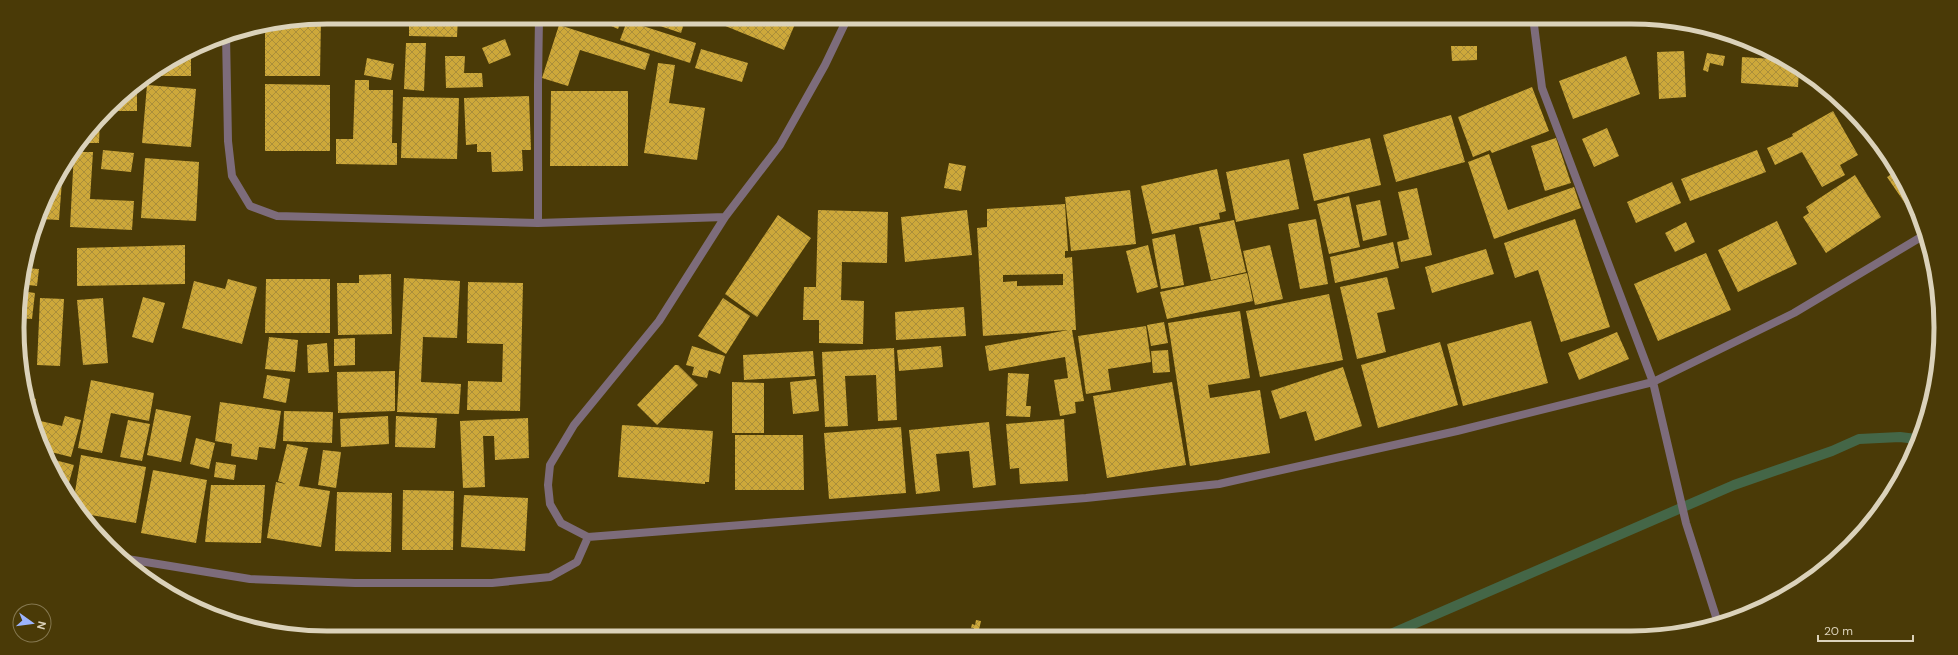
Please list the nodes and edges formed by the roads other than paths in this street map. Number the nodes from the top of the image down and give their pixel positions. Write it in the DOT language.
graph roads {
  1 [pos="539,24"];
  2 [pos="845,24"];
  3 [pos="1534,24"];
  4 [pos="226,41"];
  5 [pos="725,217"];
  6 [pos="538,223"];
  7 [pos="1920,237"];
  8 [pos="1653,382"];
  9 [pos="588,537"];
  10 [pos="132,560"];
  11 [pos="1717,619"];
  1 -- 6 [label="street"];
  2 -- 5 [label="street"];
  3 -- 8 [label="street"];
  4 -- 6 [label="street"];
  5 -- 6 [label="street"];
  5 -- 9 [label="street"];
  7 -- 8 [label="street"];
  8 -- 9 [label="street"];
  8 -- 11 [label="street"];
  9 -- 10 [label="street"];
}
